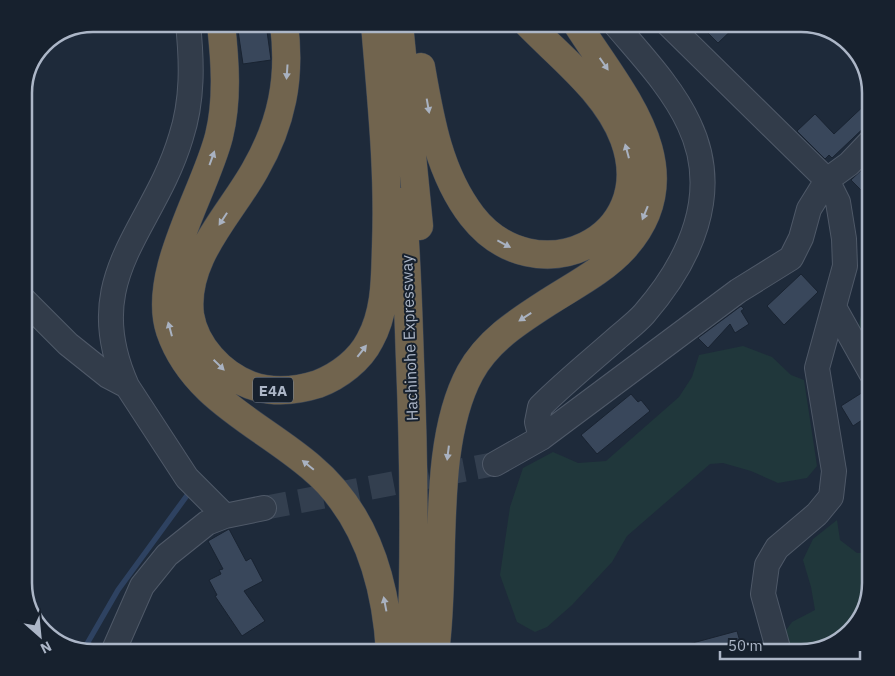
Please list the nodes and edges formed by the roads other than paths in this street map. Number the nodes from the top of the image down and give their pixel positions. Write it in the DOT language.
graph roads {
  1 [pos="189,32"];
  2 [pos="221,32"];
  3 [pos="285,32"];
  4 [pos="375,32"];
  5 [pos="386,32"];
  6 [pos="400,32"];
  7 [pos="414,32"];
  8 [pos="536,32"];
  9 [pos="582,32"];
  10 [pos="622,32"];
  11 [pos="676,32"];
  12 [pos="862,150"];
  13 [pos="826,180"];
  14 [pos="834,307"];
  15 [pos="33,309"];
  16 [pos="862,357"];
  17 [pos="127,386"];
  18 [pos="541,438"];
  19 [pos="495,464"];
  20 [pos="264,508"];
  21 [pos="225,516"];
  22 [pos="117,644"];
  23 [pos="390,644"];
  24 [pos="411,644"];
  25 [pos="426,644"];
  26 [pos="435,644"];
  27 [pos="777,644"];
  1 -- 17 [label="street"];
  23 -- 2 [label="highway, E4A, one-way"];
  3 -- 4 [label="highway, E4A, one-way"];
  5 -- 24 [label="highway, Hachinohe Expressway"];
  6 -- 25 [label="highway, Hachinohe Expressway"];
  7 -- 8 [label="highway, one-way"];
  9 -- 26 [label="highway, one-way"];
  10 -- 18 [label="street"];
  11 -- 13 [label="street"];
  12 -- 13 [label="street"];
  13 -- 14 [label="street"];
  13 -- 18 [label="street"];
  14 -- 16 [label="street"];
  14 -- 27 [label="street"];
  15 -- 17 [label="street"];
  17 -- 21 [label="street"];
  18 -- 19 [label="street"];
  20 -- 21 [label="street"];
  21 -- 22 [label="street"];
}
